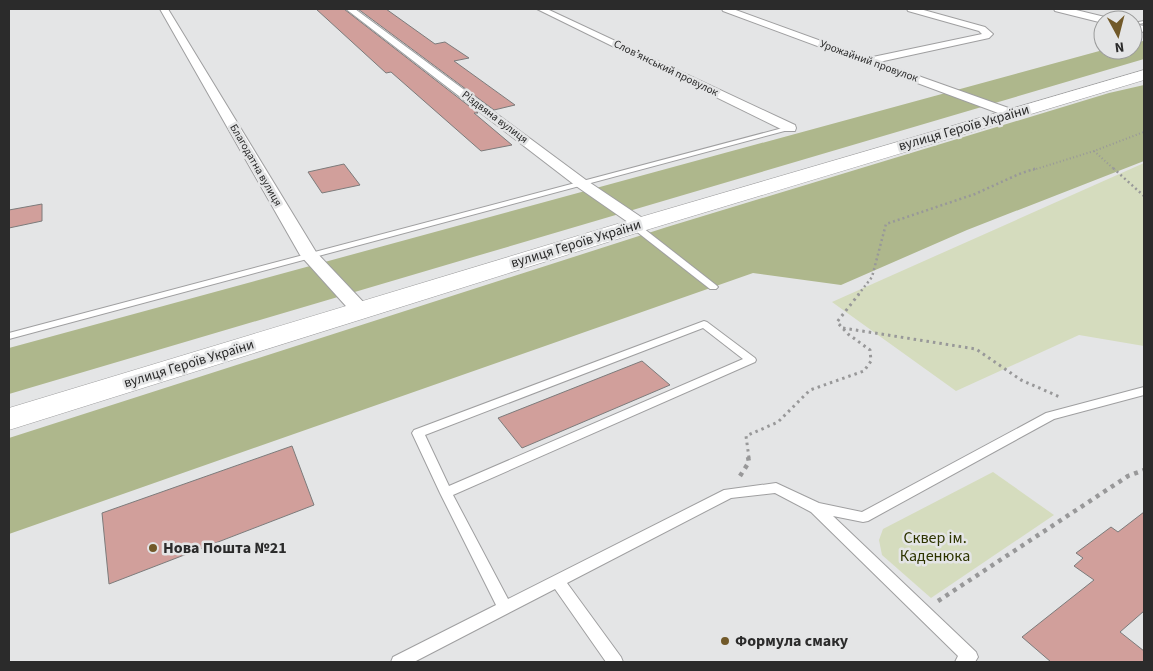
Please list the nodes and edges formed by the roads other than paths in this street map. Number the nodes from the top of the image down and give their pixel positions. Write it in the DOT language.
graph roads {
  1 [pos="164,9"];
  2 [pos="350,9"];
  3 [pos="541,9"];
  4 [pos="726,9"];
  5 [pos="911,9"];
  6 [pos="1059,9"];
  7 [pos="1093,17"];
  8 [pos="867,61"];
  9 [pos="1144,75"];
  10 [pos="1012,114"];
  11 [pos="790,128"];
  12 [pos="581,184"];
  13 [pos="638,225"];
  14 [pos="309,255"];
  15 [pos="713,287"];
  16 [pos="361,311"];
  17 [pos="9,336"];
  18 [pos="1144,391"];
  19 [pos="9,419"];
  20 [pos="446,493"];
  21 [pos="816,508"];
  22 [pos="556,582"];
  23 [pos="505,609"];
  24 [pos="399,662"];
  25 [pos="615,662"];
  26 [pos="964,662"];
  1 -- 14 [label="street, Благодатна вулиця"];
  2 -- 12 [label="street, Різдвяна вулиця"];
  3 -- 11 [label="street, Словʼянський провулок"];
  4 -- 8 [label="street, Урожайний провулок"];
  5 -- 8 [label="street"];
  6 -- 7 [label="street"];
  8 -- 10 [label="street, Урожайний провулок"];
  9 -- 10 [label="main road, вулиця Героїв України"];
  10 -- 13 [label="main road, вулиця Героїв України"];
  11 -- 12 [label="lane"];
  12 -- 13 [label="street, Різдвяна вулиця"];
  12 -- 14 [label="lane"];
  13 -- 15 [label="lane"];
  13 -- 16 [label="main road, вулиця Героїв України"];
  14 -- 16 [label="street, Благодатна вулиця"];
  14 -- 17 [label="lane"];
  16 -- 19 [label="main road, вулиця Героїв України"];
  18 -- 21 [label="lane"];
  20 -- 20 [label="lane"];
  20 -- 23 [label="lane"];
  21 -- 22 [label="lane"];
  21 -- 26 [label="lane"];
  22 -- 23 [label="lane"];
  22 -- 25 [label="lane"];
  23 -- 24 [label="lane"];
}
